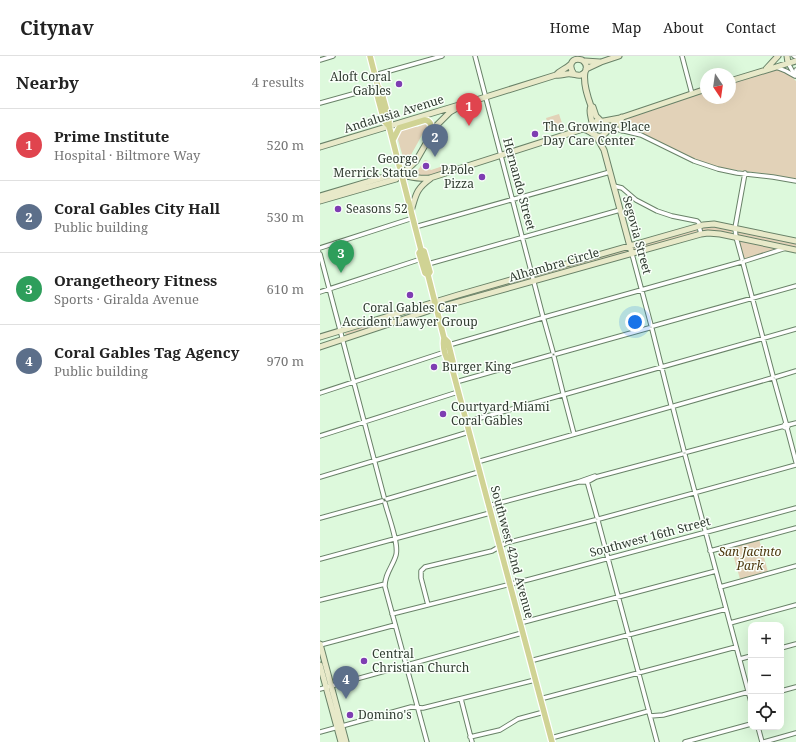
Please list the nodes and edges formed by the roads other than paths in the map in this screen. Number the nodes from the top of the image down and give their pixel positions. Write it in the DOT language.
graph roads {
  1 [pos="333,56"];
  2 [pos="370,56"];
  3 [pos="442,56"];
  4 [pos="474,56"];
  5 [pos="619,56"];
  6 [pos="682,56"];
  7 [pos="778,56"];
  8 [pos="787,56"];
  9 [pos="582,59"];
  10 [pos="320,60"];
  11 [pos="572,61"];
  12 [pos="796,61"];
  13 [pos="601,62"];
  14 [pos="788,62"];
  15 [pos="775,67"];
  16 [pos="586,70"];
  17 [pos="765,70"];
  18 [pos="796,70"];
  19 [pos="375,75"];
  20 [pos="556,75"];
  21 [pos="575,75"];
  22 [pos="795,77"];
  23 [pos="736,79"];
  24 [pos="378,87"];
  25 [pos="586,88"];
  26 [pos="700,91"];
  27 [pos="692,94"];
  28 [pos="486,97"];
  29 [pos="473,101"];
  30 [pos="320,103"];
  31 [pos="591,106"];
  32 [pos="621,117"];
  33 [pos="592,124"];
  34 [pos="389,126"];
  35 [pos="609,127"];
  36 [pos="432,132"];
  37 [pos="593,134"];
  38 [pos="392,140"];
  39 [pos="320,147"];
  40 [pos="604,150"];
  41 [pos="501,156"];
  42 [pos="610,172"];
  43 [pos="745,173"];
  44 [pos="401,174"];
  45 [pos="430,178"];
  46 [pos="796,181"];
  47 [pos="614,188"];
  48 [pos="320,196"];
  49 [pos="513,200"];
  50 [pos="320,201"];
  51 [pos="620,210"];
  52 [pos="411,211"];
  53 [pos="413,218"];
  54 [pos="699,226"];
  55 [pos="415,227"];
  56 [pos="735,228"];
  57 [pos="701,234"];
  58 [pos="736,237"];
  59 [pos="523,238"];
  60 [pos="796,241"];
  61 [pos="629,246"];
  62 [pos="320,248"];
  63 [pos="787,248"];
  64 [pos="421,250"];
  65 [pos="796,250"];
  66 [pos="320,254"];
  67 [pos="632,254"];
  68 [pos="421,259"];
  69 [pos="743,261"];
  70 [pos="428,264"];
  71 [pos="429,273"];
  72 [pos="532,274"];
  73 [pos="534,281"];
  74 [pos="796,286"];
  75 [pos="329,289"];
  76 [pos="641,290"];
  77 [pos="320,292"];
  78 [pos="752,298"];
  79 [pos="435,302"];
  80 [pos="437,308"];
  81 [pos="392,315"];
  82 [pos="381,318"];
  83 [pos="544,318"];
  84 [pos="395,323"];
  85 [pos="385,326"];
  86 [pos="651,327"];
  87 [pos="796,329"];
  88 [pos="340,331"];
  89 [pos="320,337"];
  90 [pos="444,338"];
  91 [pos="763,338"];
  92 [pos="342,340"];
  93 [pos="449,345"];
  94 [pos="320,347"];
  95 [pos="445,352"];
  96 [pos="554,355"];
  97 [pos="453,365"];
  98 [pos="662,367"];
  99 [pos="796,371"];
  100 [pos="774,378"];
  101 [pos="354,382"];
  102 [pos="456,382"];
  103 [pos="458,392"];
  104 [pos="320,393"];
  105 [pos="564,394"];
  106 [pos="672,406"];
  107 [pos="364,422"];
  108 [pos="466,422"];
  109 [pos="796,423"];
  110 [pos="786,426"];
  111 [pos="469,432"];
  112 [pos="574,434"];
  113 [pos="320,436"];
  114 [pos="684,453"];
  115 [pos="374,461"];
  116 [pos="477,462"];
  117 [pos="796,464"];
  118 [pos="480,472"];
  119 [pos="320,477"];
  120 [pos="587,481"];
  121 [pos="695,493"];
  122 [pos="385,500"];
  123 [pos="488,506"];
  124 [pos="796,508"];
  125 [pos="490,513"];
  126 [pos="320,518"];
  127 [pos="597,519"];
  128 [pos="796,528"];
  129 [pos="706,532"];
  130 [pos="395,539"];
  131 [pos="499,547"];
  132 [pos="710,551"];
  133 [pos="320,559"];
  134 [pos="607,559"];
  135 [pos="796,566"];
  136 [pos="716,571"];
  137 [pos="385,584"];
  138 [pos="509,585"];
  139 [pos="720,587"];
  140 [pos="618,597"];
  141 [pos="320,600"];
  142 [pos="428,605"];
  143 [pos="796,605"];
  144 [pos="726,609"];
  145 [pos="392,614"];
  146 [pos="520,623"];
  147 [pos="730,623"];
  148 [pos="395,625"];
  149 [pos="522,633"];
  150 [pos="628,635"];
  151 [pos="796,644"];
  152 [pos="320,645"];
  153 [pos="736,647"];
  154 [pos="784,647"];
  155 [pos="748,657"];
  156 [pos="740,659"];
  157 [pos="530,661"];
  158 [pos="320,665"];
  159 [pos="406,666"];
  160 [pos="638,673"];
  161 [pos="535,680"];
  162 [pos="329,686"];
  163 [pos="796,687"];
  164 [pos="320,688"];
  165 [pos="784,690"];
  166 [pos="748,692"];
  167 [pos="461,699"];
  168 [pos="540,700"];
  169 [pos="417,708"];
  170 [pos="649,711"];
  171 [pos="544,712"];
  172 [pos="650,716"];
  173 [pos="748,725"];
  174 [pos="339,727"];
  175 [pos="759,730"];
  176 [pos="320,732"];
  177 [pos="796,733"];
  178 [pos="470,737"];
  179 [pos="551,740"];
  180 [pos="340,742"];
  181 [pos="346,742"];
  182 [pos="427,742"];
  183 [pos="472,742"];
  184 [pos="657,742"];
  185 [pos="685,742"];
  186 [pos="763,742"];
  1 -- 10 [label="street"];
  2 -- 19 [label="main road, Southwest 42nd Avenue"];
  3 -- 19 [label="street"];
  4 -- 28 [label="street, Hernando Street"];
  5 -- 13 [label="street"];
  6 -- 27 [label="street"];
  7 -- 17 [label="street"];
  8 -- 14 [label="street"];
  9 -- 11 [label="street"];
  9 -- 13 [label="street"];
  9 -- 16 [label="street"];
  11 -- 20 [label="street"];
  11 -- 21 [label="street"];
  12 -- 14 [label="street"];
  13 -- 16 [label="street"];
  14 -- 15 [label="street"];
  14 -- 22 [label="street"];
  15 -- 17 [label="street"];
  15 -- 22 [label="street"];
  16 -- 21 [label="street"];
  16 -- 25 [label="street"];
  17 -- 23 [label="street"];
  18 -- 22 [label="street"];
  19 -- 24 [label="main road, Southwest 42nd Avenue"];
  20 -- 21 [label="street"];
  20 -- 28 [label="street"];
  21 -- 25 [label="street"];
  24 -- 30 [label="street"];
  24 -- 34 [label="main road, Southwest 42nd Avenue"];
  25 -- 31 [label="street"];
  26 -- 27 [label="street"];
  27 -- 32 [label="street"];
  28 -- 29 [label="street"];
  28 -- 41 [label="street, Hernando Street"];
  29 -- 34 [label="street, Andalusia Avenue"];
  29 -- 36 [label="street"];
  31 -- 33 [label="street"];
  31 -- 35 [label="street"];
  32 -- 35 [label="street"];
  32 -- 35 [label="street"];
  32 -- 35 [label="street, Segovia Street"];
  33 -- 35 [label="street"];
  33 -- 37 [label="street"];
  34 -- 38 [label="main road, Southwest 42nd Avenue"];
  34 -- 39 [label="street, Andalusia Avenue"];
  35 -- 37 [label="street"];
  35 -- 40 [label="street, Segovia Street"];
  35 -- 43 [label="street"];
  36 -- 38 [label="main road"];
  36 -- 44 [label="street"];
  37 -- 40 [label="street, Segovia Street"];
  37 -- 41 [label="street"];
  38 -- 44 [label="main road, Southwest 42nd Avenue"];
  40 -- 42 [label="street, Segovia Street"];
  41 -- 45 [label="street"];
  41 -- 49 [label="street, Hernando Street"];
  42 -- 47 [label="street, Segovia Street"];
  42 -- 49 [label="street"];
  43 -- 46 [label="street"];
  43 -- 56 [label="street"];
  44 -- 45 [label="street"];
  44 -- 48 [label="street"];
  44 -- 50 [label="street"];
  44 -- 52 [label="main road, Southwest 42nd Avenue"];
  45 -- 52 [label="street"];
  47 -- 51 [label="street, Segovia Street"];
  47 -- 54 [label="street"];
  49 -- 55 [label="street"];
  49 -- 59 [label="street, Hernando Street"];
  51 -- 59 [label="street"];
  51 -- 61 [label="street, Segovia Street"];
  52 -- 53 [label="main road, Southwest 42nd Avenue"];
  53 -- 55 [label="main road, Southwest 42nd Avenue"];
  53 -- 62 [label="street"];
  54 -- 56 [label="street, Alhambra Circle"];
  54 -- 57 [label="street"];
  54 -- 61 [label="street, Alhambra Circle"];
  55 -- 64 [label="main road, Southwest 42nd Avenue"];
  56 -- 58 [label="street"];
  56 -- 60 [label="street, Alhambra Circle"];
  57 -- 58 [label="street, Alhambra Circle"];
  57 -- 67 [label="street, Alhambra Circle"];
  58 -- 63 [label="street, Alhambra Circle"];
  58 -- 69 [label="street"];
  59 -- 70 [label="street"];
  59 -- 72 [label="street, Hernando Street"];
  61 -- 67 [label="street, Segovia Street"];
  61 -- 72 [label="street, Alhambra Circle"];
  63 -- 65 [label="street, Alhambra Circle"];
  63 -- 69 [label="street"];
  64 -- 68 [label="main road, Southwest 42nd Avenue"];
  64 -- 70 [label="main road, Southwest 42nd Avenue"];
  66 -- 75 [label="street"];
  67 -- 73 [label="street, Alhambra Circle"];
  67 -- 76 [label="street, Segovia Street"];
  68 -- 71 [label="main road, Southwest 42nd Avenue"];
  68 -- 75 [label="street"];
  69 -- 76 [label="street"];
  69 -- 78 [label="street"];
  70 -- 71 [label="main road, Southwest 42nd Avenue"];
  71 -- 79 [label="main road, Southwest 42nd Avenue"];
  72 -- 73 [label="street, Hernando Street"];
  72 -- 79 [label="street, Alhambra Circle"];
  73 -- 80 [label="street, Alhambra Circle"];
  73 -- 83 [label="street, Hernando Street"];
  74 -- 78 [label="street"];
  75 -- 77 [label="street"];
  75 -- 88 [label="street"];
  76 -- 83 [label="street"];
  76 -- 86 [label="street, Segovia Street"];
  78 -- 86 [label="street"];
  78 -- 91 [label="street"];
  79 -- 80 [label="main road, Southwest 42nd Avenue"];
  79 -- 81 [label="street, Alhambra Circle"];
  80 -- 84 [label="street, Alhambra Circle"];
  80 -- 90 [label="main road, Southwest 42nd Avenue"];
  81 -- 82 [label="street, Alhambra Circle"];
  81 -- 84 [label="street"];
  82 -- 85 [label="street"];
  82 -- 88 [label="street, Alhambra Circle"];
  83 -- 93 [label="street"];
  83 -- 96 [label="street, Hernando Street"];
  84 -- 85 [label="street, Alhambra Circle"];
  85 -- 92 [label="street, Alhambra Circle"];
  86 -- 96 [label="street"];
  86 -- 98 [label="street, Segovia Street"];
  87 -- 91 [label="street"];
  88 -- 89 [label="street, Alhambra Circle"];
  88 -- 92 [label="street"];
  90 -- 93 [label="main road, Southwest 42nd Avenue"];
  90 -- 95 [label="main road, Southwest 42nd Avenue"];
  91 -- 98 [label="street"];
  91 -- 100 [label="street"];
  92 -- 94 [label="street, Alhambra Circle"];
  92 -- 101 [label="street"];
  93 -- 97 [label="main road, Southwest 42nd Avenue"];
  95 -- 97 [label="main road, Southwest 42nd Avenue"];
  95 -- 101 [label="street"];
  96 -- 102 [label="street"];
  96 -- 105 [label="street, Hernando Street"];
  97 -- 102 [label="main road, Southwest 42nd Avenue"];
  98 -- 105 [label="street"];
  98 -- 106 [label="street, Segovia Street"];
  99 -- 100 [label="street"];
  100 -- 106 [label="street"];
  100 -- 110 [label="street"];
  101 -- 104 [label="street"];
  101 -- 107 [label="street"];
  102 -- 103 [label="main road, Southwest 42nd Avenue"];
  103 -- 107 [label="street"];
  103 -- 108 [label="main road, Southwest 42nd Avenue"];
  105 -- 108 [label="street"];
  105 -- 112 [label="street, Hernando Street"];
  106 -- 112 [label="street"];
  106 -- 114 [label="street, Segovia Street"];
  107 -- 113 [label="street"];
  107 -- 115 [label="street"];
  108 -- 111 [label="main road, Southwest 42nd Avenue"];
  109 -- 110 [label="street"];
  110 -- 114 [label="street"];
  110 -- 117 [label="street"];
  111 -- 115 [label="street"];
  111 -- 116 [label="main road, Southwest 42nd Avenue"];
  112 -- 116 [label="street"];
  114 -- 120 [label="street"];
  114 -- 121 [label="street, Segovia Street"];
  115 -- 119 [label="street"];
  115 -- 122 [label="street"];
  116 -- 118 [label="main road, Southwest 42nd Avenue"];
  117 -- 121 [label="street"];
  118 -- 122 [label="street"];
  118 -- 123 [label="main road, Southwest 42nd Avenue"];
  120 -- 123 [label="street"];
  120 -- 127 [label="street"];
  121 -- 127 [label="street"];
  121 -- 129 [label="street, Segovia Street"];
  122 -- 126 [label="street"];
  122 -- 130 [label="street"];
  123 -- 125 [label="main road, Southwest 42nd Avenue"];
  124 -- 129 [label="street, Southwest 16th Street"];
  125 -- 130 [label="street"];
  125 -- 131 [label="main road, Southwest 42nd Avenue"];
  127 -- 131 [label="street"];
  127 -- 134 [label="street"];
  128 -- 132 [label="street"];
  129 -- 132 [label="street, Segovia Street"];
  129 -- 134 [label="street, Southwest 16th Street"];
  130 -- 133 [label="street"];
  130 -- 137 [label="street"];
  131 -- 138 [label="main road, Southwest 42nd Avenue"];
  131 -- 142 [label="street"];
  132 -- 136 [label="street, Segovia Street"];
  134 -- 138 [label="street, Southwest 16th Street"];
  134 -- 140 [label="street"];
  135 -- 139 [label="street"];
  136 -- 139 [label="street, Segovia Street"];
  136 -- 140 [label="street"];
  137 -- 141 [label="street"];
  137 -- 145 [label="street"];
  138 -- 142 [label="street, Southwest 16th Street"];
  138 -- 146 [label="main road, Southwest 42nd Avenue"];
  139 -- 144 [label="street, Segovia Street"];
  140 -- 146 [label="street"];
  140 -- 150 [label="street"];
  142 -- 145 [label="street, Southwest 16th Street"];
  143 -- 147 [label="street"];
  144 -- 147 [label="street, Segovia Street"];
  144 -- 150 [label="street"];
  145 -- 148 [label="street"];
  146 -- 149 [label="main road, Southwest 42nd Avenue"];
  147 -- 153 [label="street, Segovia Street"];
  148 -- 152 [label="street"];
  148 -- 159 [label="street"];
  149 -- 157 [label="main road, Southwest 42nd Avenue"];
  149 -- 159 [label="street"];
  150 -- 157 [label="street"];
  150 -- 160 [label="street"];
  151 -- 154 [label="street"];
  152 -- 162 [label="street"];
  153 -- 156 [label="street, Segovia Street"];
  153 -- 160 [label="street"];
  155 -- 156 [label="street"];
  156 -- 166 [label="street, Segovia Street"];
  157 -- 161 [label="main road, Southwest 42nd Avenue"];
  158 -- 162 [label="street"];
  159 -- 162 [label="street"];
  159 -- 169 [label="street"];
  160 -- 168 [label="street"];
  160 -- 170 [label="street"];
  161 -- 167 [label="street"];
  161 -- 168 [label="main road, Southwest 42nd Avenue"];
  162 -- 164 [label="street"];
  162 -- 174 [label="street"];
  163 -- 165 [label="street"];
  166 -- 172 [label="street"];
  167 -- 169 [label="street"];
  167 -- 178 [label="street"];
  168 -- 171 [label="main road, Southwest 42nd Avenue"];
  169 -- 174 [label="street"];
  169 -- 182 [label="street"];
  170 -- 172 [label="street"];
  170 -- 179 [label="street"];
  171 -- 178 [label="street"];
  171 -- 179 [label="main road, Southwest 42nd Avenue"];
  172 -- 184 [label="street"];
  173 -- 185 [label="street"];
  174 -- 176 [label="street"];
  174 -- 180 [label="street"];
  174 -- 181 [label="street"];
  175 -- 186 [label="street"];
  177 -- 186 [label="street"];
  178 -- 183 [label="street"];
}
